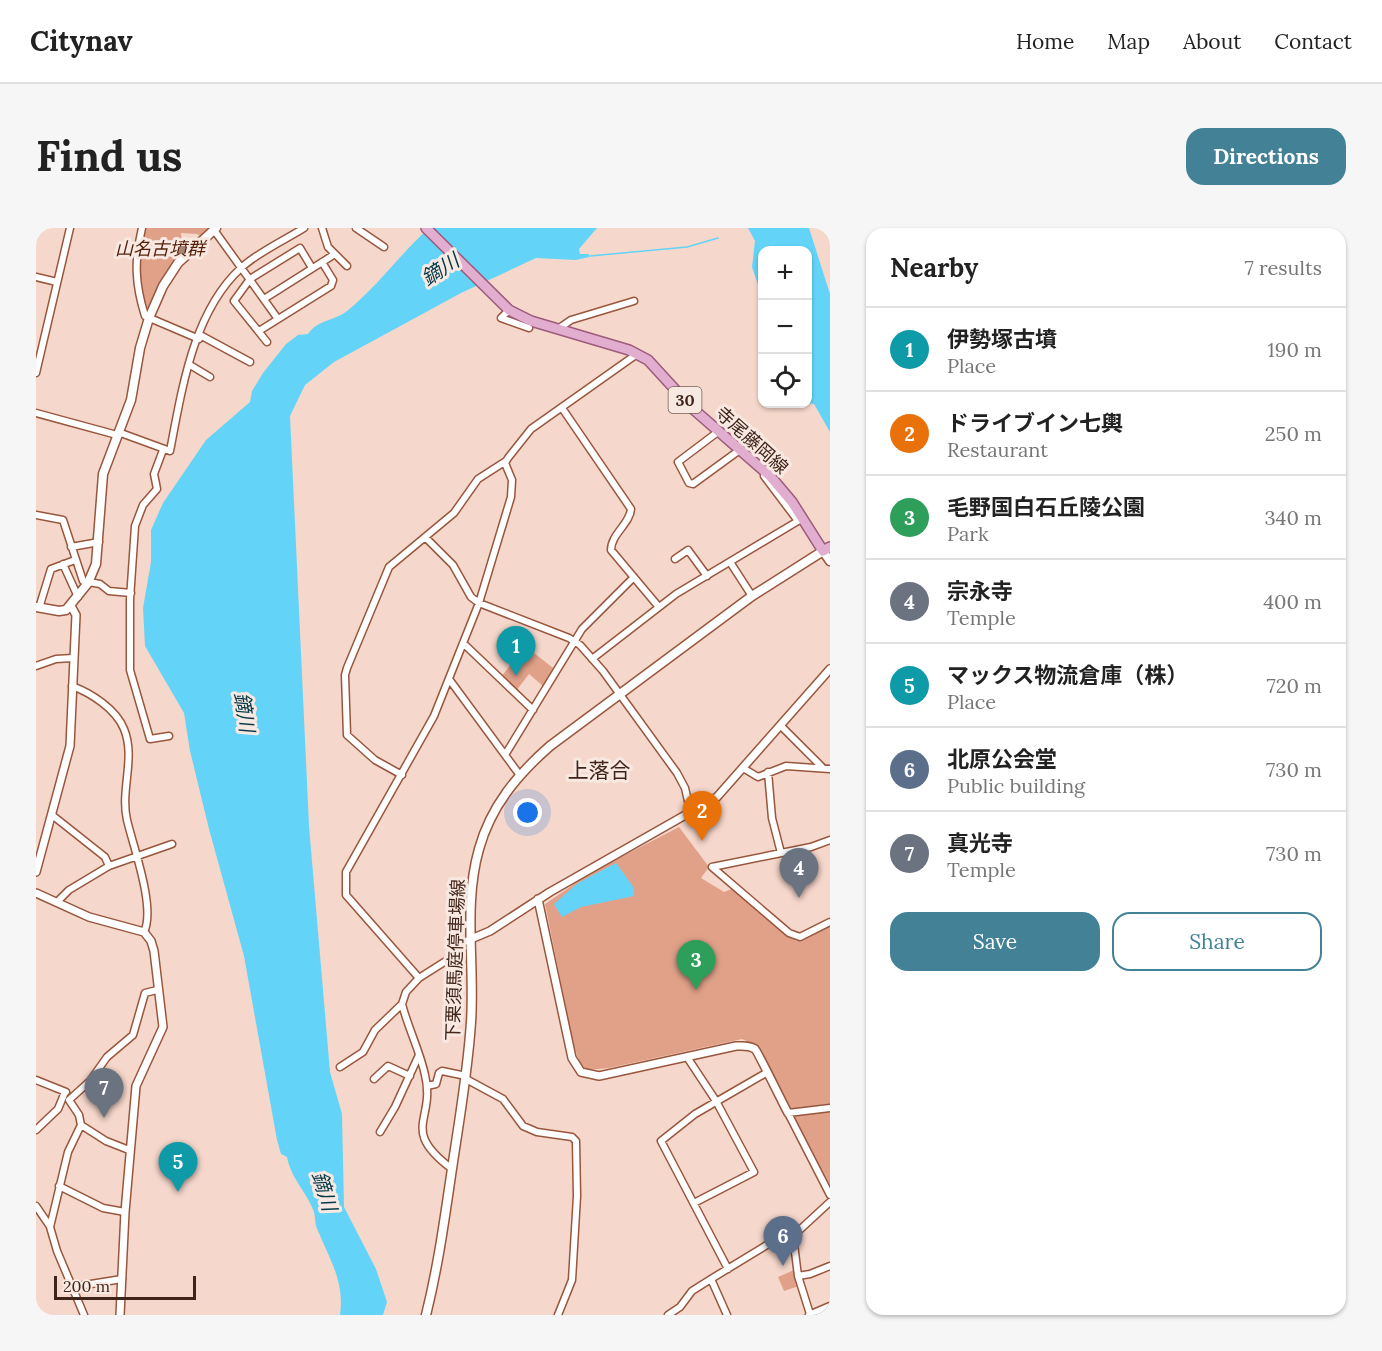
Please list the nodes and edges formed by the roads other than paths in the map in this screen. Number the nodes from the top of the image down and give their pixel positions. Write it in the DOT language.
graph roads {
  1 [pos="70,228"];
  2 [pos="142,228"];
  3 [pos="304,228"];
  4 [pos="322,228"];
  5 [pos="356,228"];
  6 [pos="426,228"];
  7 [pos="215,229"];
  8 [pos="384,247"];
  9 [pos="335,254"];
  10 [pos="322,262"];
  11 [pos="347,266"];
  12 [pos="242,267"];
  13 [pos="312,268"];
  14 [pos="36,277"];
  15 [pos="250,279"];
  16 [pos="57,282"];
  17 [pos="264,299"];
  18 [pos="634,301"];
  19 [pos="508,309"];
  20 [pos="149,318"];
  21 [pos="278,319"];
  22 [pos="529,328"];
  23 [pos="558,329"];
  24 [pos="259,331"];
  25 [pos="200,337"];
  26 [pos="267,342"];
  27 [pos="638,353"];
  28 [pos="250,362"];
  29 [pos="190,364"];
  30 [pos="36,373"];
  31 [pos="210,377"];
  32 [pos="562,408"];
  33 [pos="36,413"];
  34 [pos="719,431"];
  35 [pos="117,433"];
  36 [pos="741,449"];
  37 [pos="163,450"];
  38 [pos="506,461"];
  39 [pos="765,471"];
  40 [pos="36,514"];
  41 [pos="425,537"];
  42 [pos="99,542"];
  43 [pos="71,547"];
  44 [pos="826,549"];
  45 [pos="675,559"];
  46 [pos="75,560"];
  47 [pos="830,561"];
  48 [pos="730,562"];
  49 [pos="63,564"];
  50 [pos="706,576"];
  51 [pos="634,577"];
  52 [pos="88,583"];
  53 [pos="130,593"];
  54 [pos="752,596"];
  55 [pos="78,597"];
  56 [pos="479,603"];
  57 [pos="71,606"];
  58 [pos="658,606"];
  59 [pos="38,607"];
  60 [pos="574,641"];
  61 [pos="464,643"];
  62 [pos="74,658"];
  63 [pos="592,659"];
  64 [pos="36,666"];
  65 [pos="830,669"];
  66 [pos="449,679"];
  67 [pos="72,686"];
  68 [pos="621,694"];
  69 [pos="532,710"];
  70 [pos="781,726"];
  71 [pos="170,736"];
  72 [pos="505,754"];
  73 [pos="822,767"];
  74 [pos="743,768"];
  75 [pos="830,770"];
  76 [pos="768,772"];
  77 [pos="519,774"];
  78 [pos="402,775"];
  79 [pos="691,814"];
  80 [pos="52,815"];
  81 [pos="830,840"];
  82 [pos="172,843"];
  83 [pos="782,853"];
  84 [pos="136,856"];
  85 [pos="109,866"];
  86 [pos="36,872"];
  87 [pos="36,893"];
  88 [pos="538,899"];
  89 [pos="57,902"];
  90 [pos="830,922"];
  91 [pos="144,932"];
  92 [pos="471,939"];
  93 [pos="419,978"];
  94 [pos="157,990"];
  95 [pos="402,1004"];
  96 [pos="419,1055"];
  97 [pos="687,1057"];
  98 [pos="340,1067"];
  99 [pos="766,1073"];
  100 [pos="410,1076"];
  101 [pos="466,1078"];
  102 [pos="374,1079"];
  103 [pos="36,1080"];
  104 [pos="427,1086"];
  105 [pos="65,1092"];
  106 [pos="72,1095"];
  107 [pos="716,1101"];
  108 [pos="830,1108"];
  109 [pos="788,1113"];
  110 [pos="81,1125"];
  111 [pos="36,1130"];
  112 [pos="380,1132"];
  113 [pos="129,1150"];
  114 [pos="452,1169"];
  115 [pos="59,1186"];
  116 [pos="830,1196"];
  117 [pos="830,1202"];
  118 [pos="694,1203"];
  119 [pos="36,1206"];
  120 [pos="124,1212"];
  121 [pos="50,1227"];
  122 [pos="793,1236"];
  123 [pos="830,1266"];
  124 [pos="728,1269"];
  125 [pos="798,1276"];
  126 [pos="122,1279"];
  127 [pos="711,1279"];
  128 [pos="72,1287"];
  129 [pos="830,1306"];
  130 [pos="809,1314"];
  131 [pos="84,1315"];
  132 [pos="120,1315"];
  133 [pos="426,1315"];
  134 [pos="558,1315"];
  135 [pos="668,1315"];
  136 [pos="727,1315"];
  1 -- 16 [label="street"];
  2 -- 20 [label="street"];
  3 -- 12 [label="street"];
  4 -- 9 [label="street"];
  5 -- 8 [label="street"];
  6 -- 19 [label="main road, 30"];
  7 -- 12 [label="street"];
  7 -- 20 [label="main road"];
  9 -- 10 [label="street"];
  9 -- 11 [label="street"];
  10 -- 13 [label="street"];
  10 -- 21 [label="street"];
  12 -- 15 [label="street"];
  12 -- 25 [label="street"];
  13 -- 15 [label="street"];
  13 -- 17 [label="street"];
  14 -- 16 [label="street"];
  15 -- 17 [label="street"];
  15 -- 24 [label="street"];
  16 -- 30 [label="street"];
  17 -- 21 [label="street"];
  18 -- 23 [label="street"];
  19 -- 22 [label="street"];
  19 -- 23 [label="main road, 寺尾藤岡線 / 30"];
  20 -- 25 [label="street"];
  20 -- 35 [label="main road"];
  21 -- 24 [label="street"];
  23 -- 27 [label="main road, 寺尾藤岡線 / 30"];
  24 -- 26 [label="street"];
  25 -- 28 [label="street"];
  25 -- 29 [label="street"];
  27 -- 32 [label="street"];
  27 -- 34 [label="main road, 寺尾藤岡線 / 30"];
  29 -- 31 [label="street"];
  29 -- 37 [label="street"];
  32 -- 38 [label="street"];
  32 -- 51 [label="street"];
  33 -- 35 [label="street"];
  34 -- 36 [label="main road, 寺尾藤岡線 / 30"];
  34 -- 36 [label="street"];
  35 -- 37 [label="street"];
  35 -- 42 [label="main road"];
  36 -- 39 [label="main road, 寺尾藤岡線 / 30"];
  37 -- 53 [label="street"];
  38 -- 41 [label="street"];
  38 -- 56 [label="street"];
  39 -- 44 [label="main road, 寺尾藤岡線 / 30"];
  39 -- 48 [label="street"];
  40 -- 43 [label="street"];
  41 -- 56 [label="street"];
  41 -- 78 [label="street"];
  42 -- 43 [label="street"];
  42 -- 52 [label="main road"];
  43 -- 46 [label="street"];
  44 -- 47 [label="main road"];
  44 -- 54 [label="main road, 下栗須馬庭停車場線"];
  45 -- 50 [label="street"];
  46 -- 49 [label="street"];
  46 -- 52 [label="street"];
  48 -- 50 [label="street"];
  48 -- 54 [label="street"];
  49 -- 55 [label="street"];
  49 -- 59 [label="street"];
  50 -- 58 [label="street"];
  51 -- 58 [label="street"];
  51 -- 60 [label="street"];
  52 -- 53 [label="street"];
  52 -- 55 [label="main road"];
  53 -- 71 [label="street"];
  54 -- 68 [label="main road, 下栗須馬庭停車場線"];
  55 -- 57 [label="main road"];
  56 -- 60 [label="street"];
  56 -- 61 [label="street"];
  57 -- 59 [label="main road"];
  57 -- 62 [label="street"];
  58 -- 63 [label="street"];
  60 -- 63 [label="street"];
  60 -- 69 [label="street"];
  61 -- 66 [label="street"];
  61 -- 69 [label="street"];
  62 -- 64 [label="street"];
  62 -- 67 [label="street"];
  63 -- 68 [label="street"];
  65 -- 70 [label="street"];
  66 -- 72 [label="street"];
  66 -- 78 [label="street"];
  67 -- 80 [label="street"];
  67 -- 84 [label="street"];
  68 -- 77 [label="main road, 下栗須馬庭停車場線"];
  68 -- 79 [label="street"];
  69 -- 72 [label="street"];
  70 -- 73 [label="street"];
  70 -- 74 [label="street"];
  72 -- 77 [label="street"];
  73 -- 75 [label="street"];
  73 -- 76 [label="street"];
  74 -- 76 [label="street"];
  74 -- 79 [label="street"];
  76 -- 83 [label="street"];
  77 -- 92 [label="main road, 下栗須馬庭停車場線"];
  78 -- 93 [label="street"];
  79 -- 88 [label="street"];
  80 -- 85 [label="street"];
  80 -- 86 [label="street"];
  81 -- 83 [label="street"];
  82 -- 84 [label="street"];
  83 -- 90 [label="street"];
  84 -- 85 [label="street"];
  84 -- 91 [label="street"];
  85 -- 89 [label="street"];
  87 -- 89 [label="street"];
  88 -- 92 [label="street"];
  88 -- 97 [label="street"];
  89 -- 91 [label="street"];
  91 -- 94 [label="street"];
  92 -- 93 [label="street"];
  92 -- 101 [label="main road, 下栗須馬庭停車場線"];
  93 -- 95 [label="street"];
  94 -- 106 [label="street"];
  94 -- 113 [label="street"];
  95 -- 96 [label="street"];
  95 -- 98 [label="street"];
  96 -- 100 [label="street"];
  96 -- 104 [label="street"];
  97 -- 99 [label="street"];
  97 -- 107 [label="street"];
  99 -- 107 [label="street"];
  99 -- 109 [label="street"];
  100 -- 102 [label="street"];
  100 -- 112 [label="street"];
  101 -- 104 [label="street"];
  101 -- 114 [label="main road, 下栗須馬庭停車場線"];
  101 -- 134 [label="street"];
  103 -- 105 [label="street"];
  104 -- 114 [label="street"];
  105 -- 106 [label="street"];
  105 -- 111 [label="street"];
  106 -- 110 [label="street"];
  107 -- 118 [label="street"];
  107 -- 118 [label="street"];
  108 -- 109 [label="street"];
  109 -- 116 [label="street"];
  110 -- 113 [label="street"];
  110 -- 115 [label="street"];
  113 -- 120 [label="street"];
  114 -- 133 [label="main road, 下栗須馬庭停車場線"];
  115 -- 120 [label="street"];
  115 -- 121 [label="street"];
  117 -- 122 [label="street"];
  118 -- 124 [label="street"];
  119 -- 121 [label="street"];
  120 -- 126 [label="street"];
  121 -- 128 [label="street"];
  122 -- 124 [label="street"];
  122 -- 125 [label="street"];
  123 -- 125 [label="street"];
  124 -- 127 [label="street"];
  125 -- 130 [label="street"];
  126 -- 128 [label="street"];
  126 -- 132 [label="street"];
  127 -- 135 [label="street"];
  127 -- 136 [label="street"];
  128 -- 131 [label="street"];
  129 -- 130 [label="street"];
}
